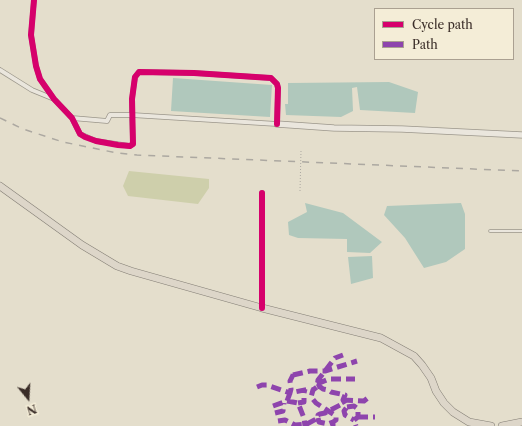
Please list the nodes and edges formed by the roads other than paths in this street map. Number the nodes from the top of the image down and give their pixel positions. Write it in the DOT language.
graph roads {
  1 [pos="34,0"];
  2 [pos="0,70"];
  3 [pos="54,99"];
  4 [pos="132,115"];
  5 [pos="72,118"];
  6 [pos="277,124"];
  7 [pos="522,135"];
  8 [pos="0,186"];
  9 [pos="262,193"];
  10 [pos="490,231"];
  11 [pos="522,231"];
  12 [pos="262,308"];
  13 [pos="522,422"];
  14 [pos="469,424"];
  15 [pos="487,426"];
  16 [pos="491,426"];
  17 [pos="502,426"];
  1 -- 3 [label="street"];
  2 -- 3 [label="street"];
  3 -- 5 [label="street"];
  4 -- 5 [label="street"];
  4 -- 5 [label="street"];
  4 -- 6 [label="street"];
  4 -- 6 [label="street"];
  6 -- 7 [label="street"];
  8 -- 12 [label="highway"];
  9 -- 12 [label="street"];
  10 -- 11 [label="lane"];
  12 -- 14 [label="highway"];
  13 -- 17 [label="highway"];
  14 -- 15 [label="highway"];
  15 -- 16 [label="highway"];
}
